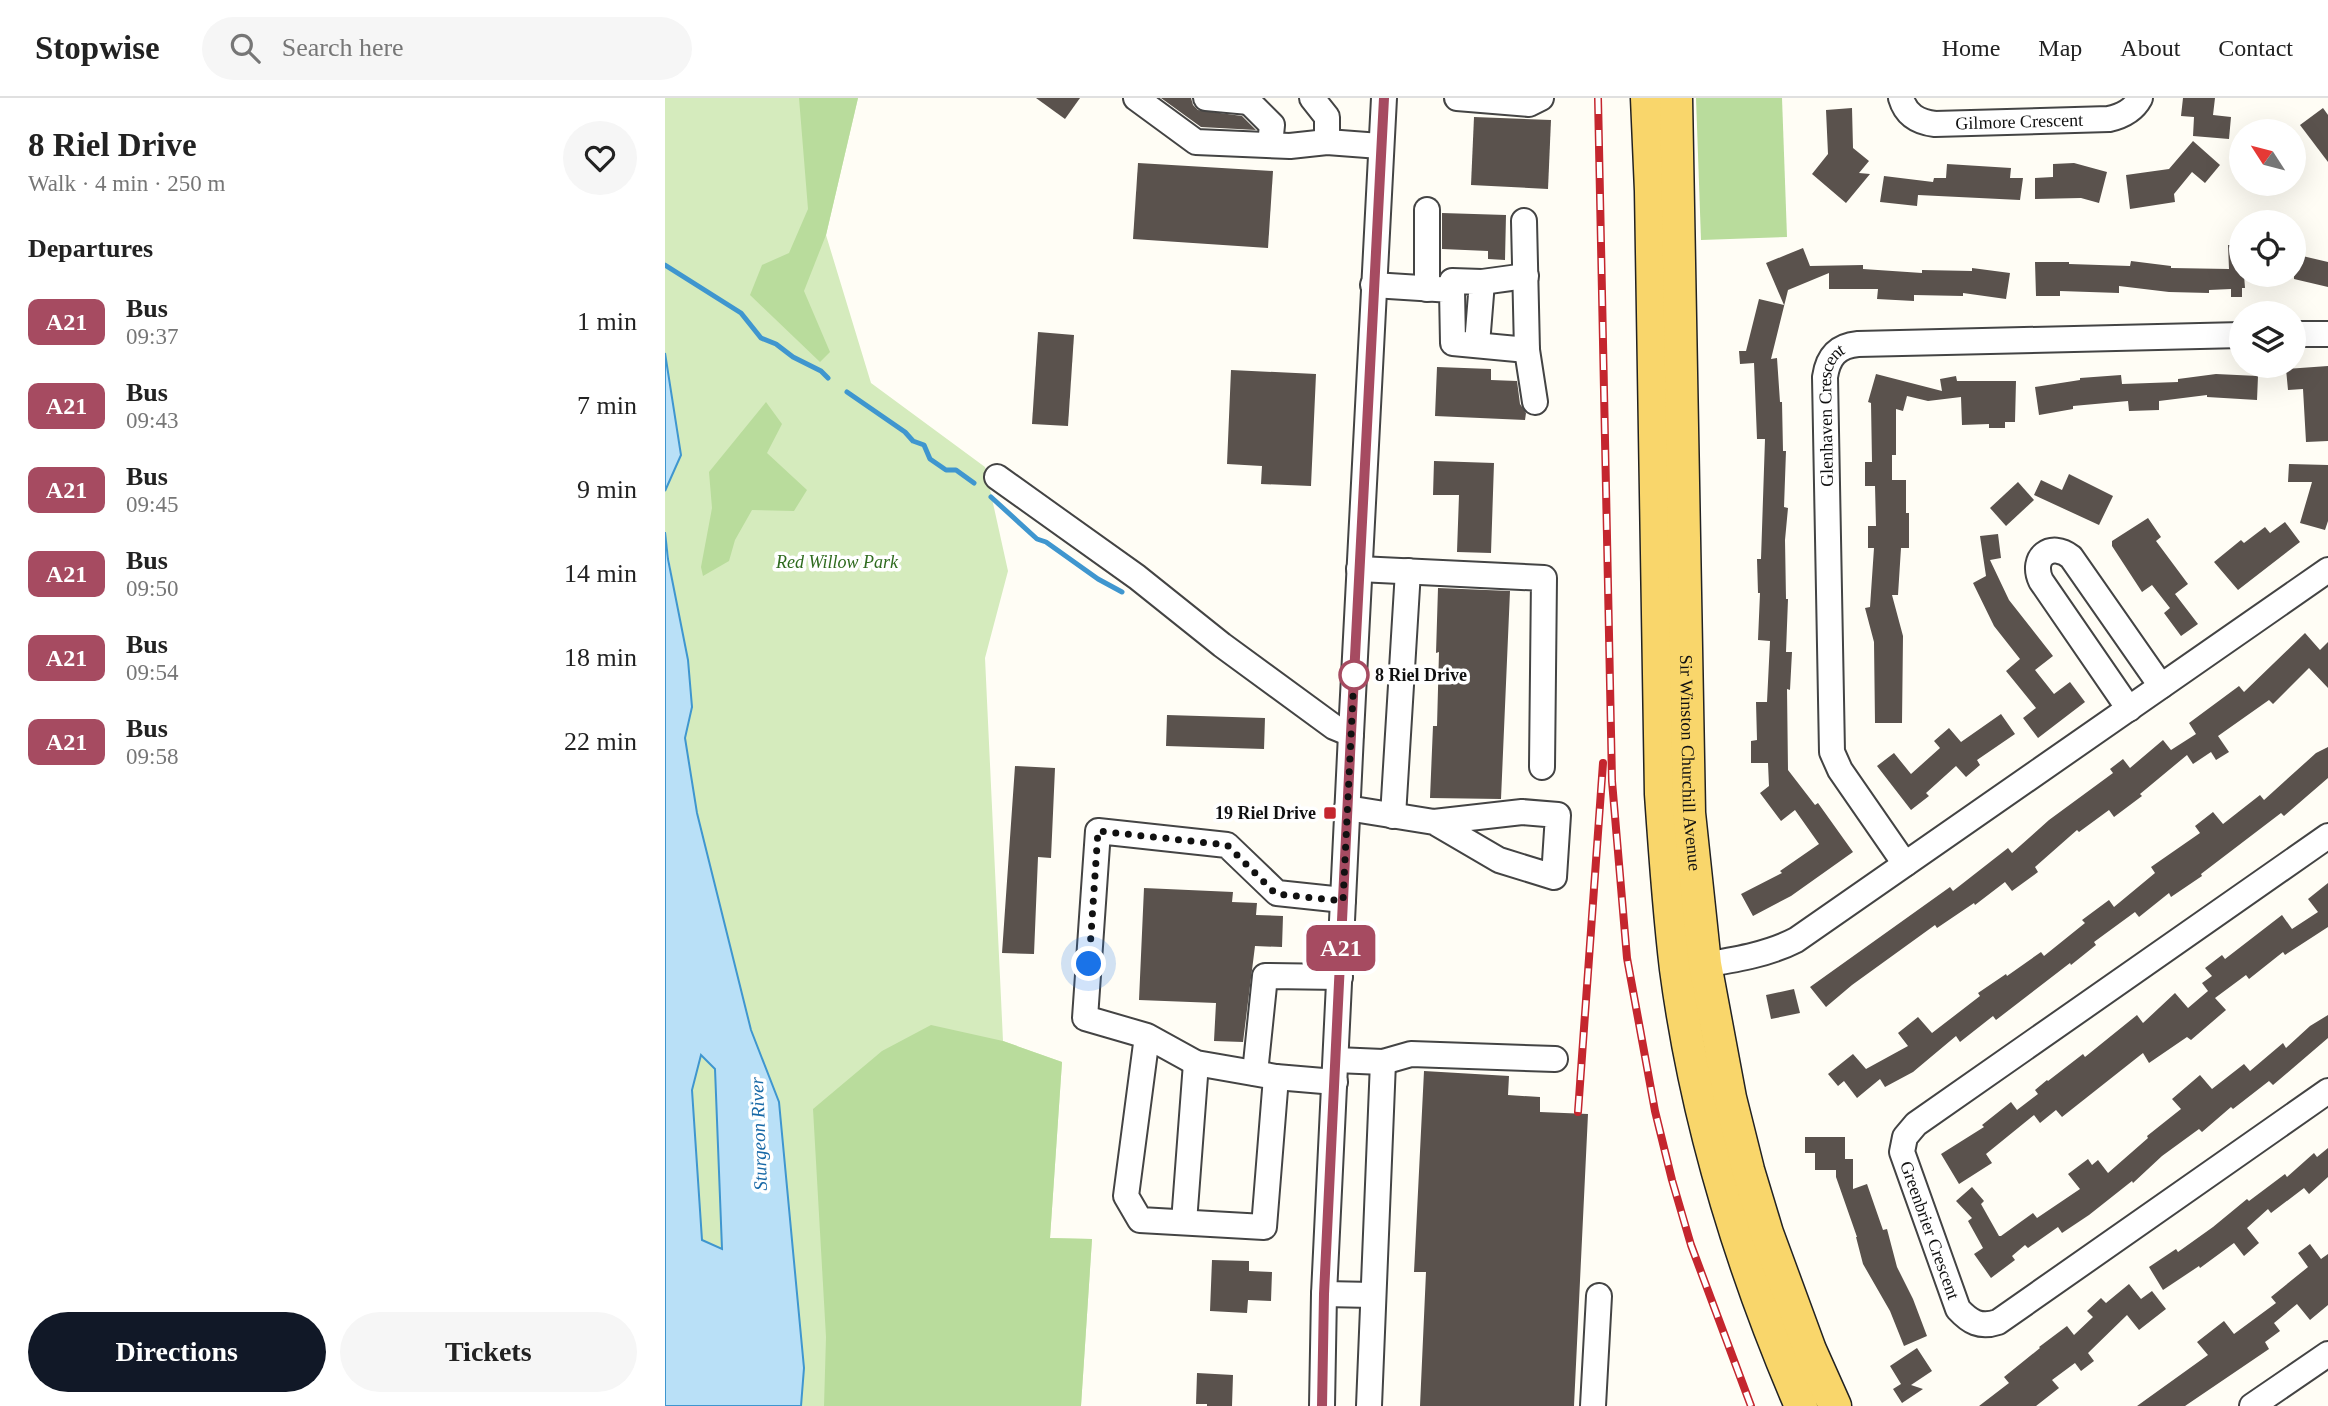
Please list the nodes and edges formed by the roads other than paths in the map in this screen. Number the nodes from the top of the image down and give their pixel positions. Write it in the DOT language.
graph roads {
  1 [pos="1136,98"];
  2 [pos="1206,98"];
  3 [pos="1384,98"];
  4 [pos="1458,98"];
  5 [pos="1541,98"];
  6 [pos="1647,98"];
  7 [pos="1676,98"];
  8 [pos="1901,98"];
  9 [pos="2140,98"];
  10 [pos="1247,100"];
  11 [pos="1323,104"];
  12 [pos="1327,142"];
  13 [pos="1270,145"];
  14 [pos="1380,146"];
  15 [pos="1427,210"];
  16 [pos="1524,221"];
  17 [pos="1525,276"];
  18 [pos="1482,282"];
  19 [pos="1373,285"];
  20 [pos="1427,289"];
  21 [pos="1452,290"];
  22 [pos="2306,334"];
  23 [pos="2328,334"];
  24 [pos="2229,335"];
  25 [pos="1477,344"];
  26 [pos="1527,350"];
  27 [pos="1535,402"];
  28 [pos="997,477"];
  29 [pos="1359,569"];
  30 [pos="2328,570"];
  31 [pos="1408,571"];
  32 [pos="2161,687"];
  33 [pos="2129,709"];
  34 [pos="1351,734"];
  35 [pos="1542,767"];
  36 [pos="1347,808"];
  37 [pos="1393,816"];
  38 [pos="1434,822"];
  39 [pos="2328,836"];
  40 [pos="1905,864"];
  41 [pos="1343,901"];
  42 [pos="1691,967"];
  43 [pos="1340,977"];
  44 [pos="1147,1036"];
  45 [pos="1555,1059"];
  46 [pos="1383,1062"];
  47 [pos="1196,1063"];
  48 [pos="1336,1071"];
  49 [pos="1266,1075"];
  50 [pos="2328,1091"];
  51 [pos="1184,1222"];
  52 [pos="1324,1294"];
  53 [pos="1373,1295"];
  54 [pos="1599,1296"];
  55 [pos="2328,1354"];
  56 [pos="1322,1406"];
  57 [pos="1369,1406"];
  58 [pos="1593,1406"];
  59 [pos="1801,1406"];
  60 [pos="1835,1406"];
  61 [pos="2254,1406"];
  1 -- 13 [label="street"];
  2 -- 10 [label="street"];
  3 -- 14 [label="street"];
  4 -- 5 [label="street"];
  6 -- 42 [label="main road, Sir Winston Churchill Avenue"];
  7 -- 42 [label="main road, Sir Winston Churchill Avenue"];
  8 -- 9 [label="street, Gilmore Crescent"];
  10 -- 13 [label="street"];
  11 -- 12 [label="street"];
  12 -- 13 [label="street"];
  12 -- 14 [label="street"];
  14 -- 19 [label="street"];
  15 -- 20 [label="street"];
  16 -- 17 [label="street"];
  17 -- 18 [label="street"];
  17 -- 26 [label="street"];
  18 -- 21 [label="street"];
  18 -- 25 [label="street"];
  19 -- 20 [label="street"];
  19 -- 29 [label="street"];
  20 -- 21 [label="street"];
  21 -- 25 [label="street"];
  22 -- 23 [label="street"];
  24 -- 40 [label="street, Glenhaven Crescent"];
  25 -- 26 [label="street"];
  26 -- 27 [label="street"];
  28 -- 34 [label="street"];
  29 -- 31 [label="street"];
  29 -- 34 [label="street"];
  30 -- 32 [label="street"];
  31 -- 35 [label="street"];
  31 -- 37 [label="street"];
  32 -- 33 [label="street"];
  32 -- 33 [label="street"];
  33 -- 40 [label="street"];
  34 -- 36 [label="street"];
  36 -- 37 [label="street"];
  36 -- 41 [label="street"];
  37 -- 38 [label="street"];
  38 -- 38 [label="street"];
  39 -- 50 [label="street, Greenbrier Crescent"];
  40 -- 42 [label="street"];
  41 -- 43 [label="street"];
  41 -- 44 [label="street"];
  42 -- 59 [label="main road, Sir Winston Churchill Avenue"];
  42 -- 60 [label="main road, Sir Winston Churchill Avenue"];
  43 -- 48 [label="street"];
  43 -- 49 [label="street"];
  44 -- 47 [label="street"];
  44 -- 51 [label="street"];
  45 -- 46 [label="street"];
  46 -- 48 [label="street"];
  46 -- 53 [label="street"];
  47 -- 49 [label="street"];
  47 -- 51 [label="street"];
  48 -- 49 [label="street"];
  48 -- 52 [label="street"];
  49 -- 51 [label="street"];
  52 -- 53 [label="street"];
  52 -- 56 [label="street"];
  53 -- 57 [label="street"];
  54 -- 58 [label="street"];
  55 -- 61 [label="street"];
}
